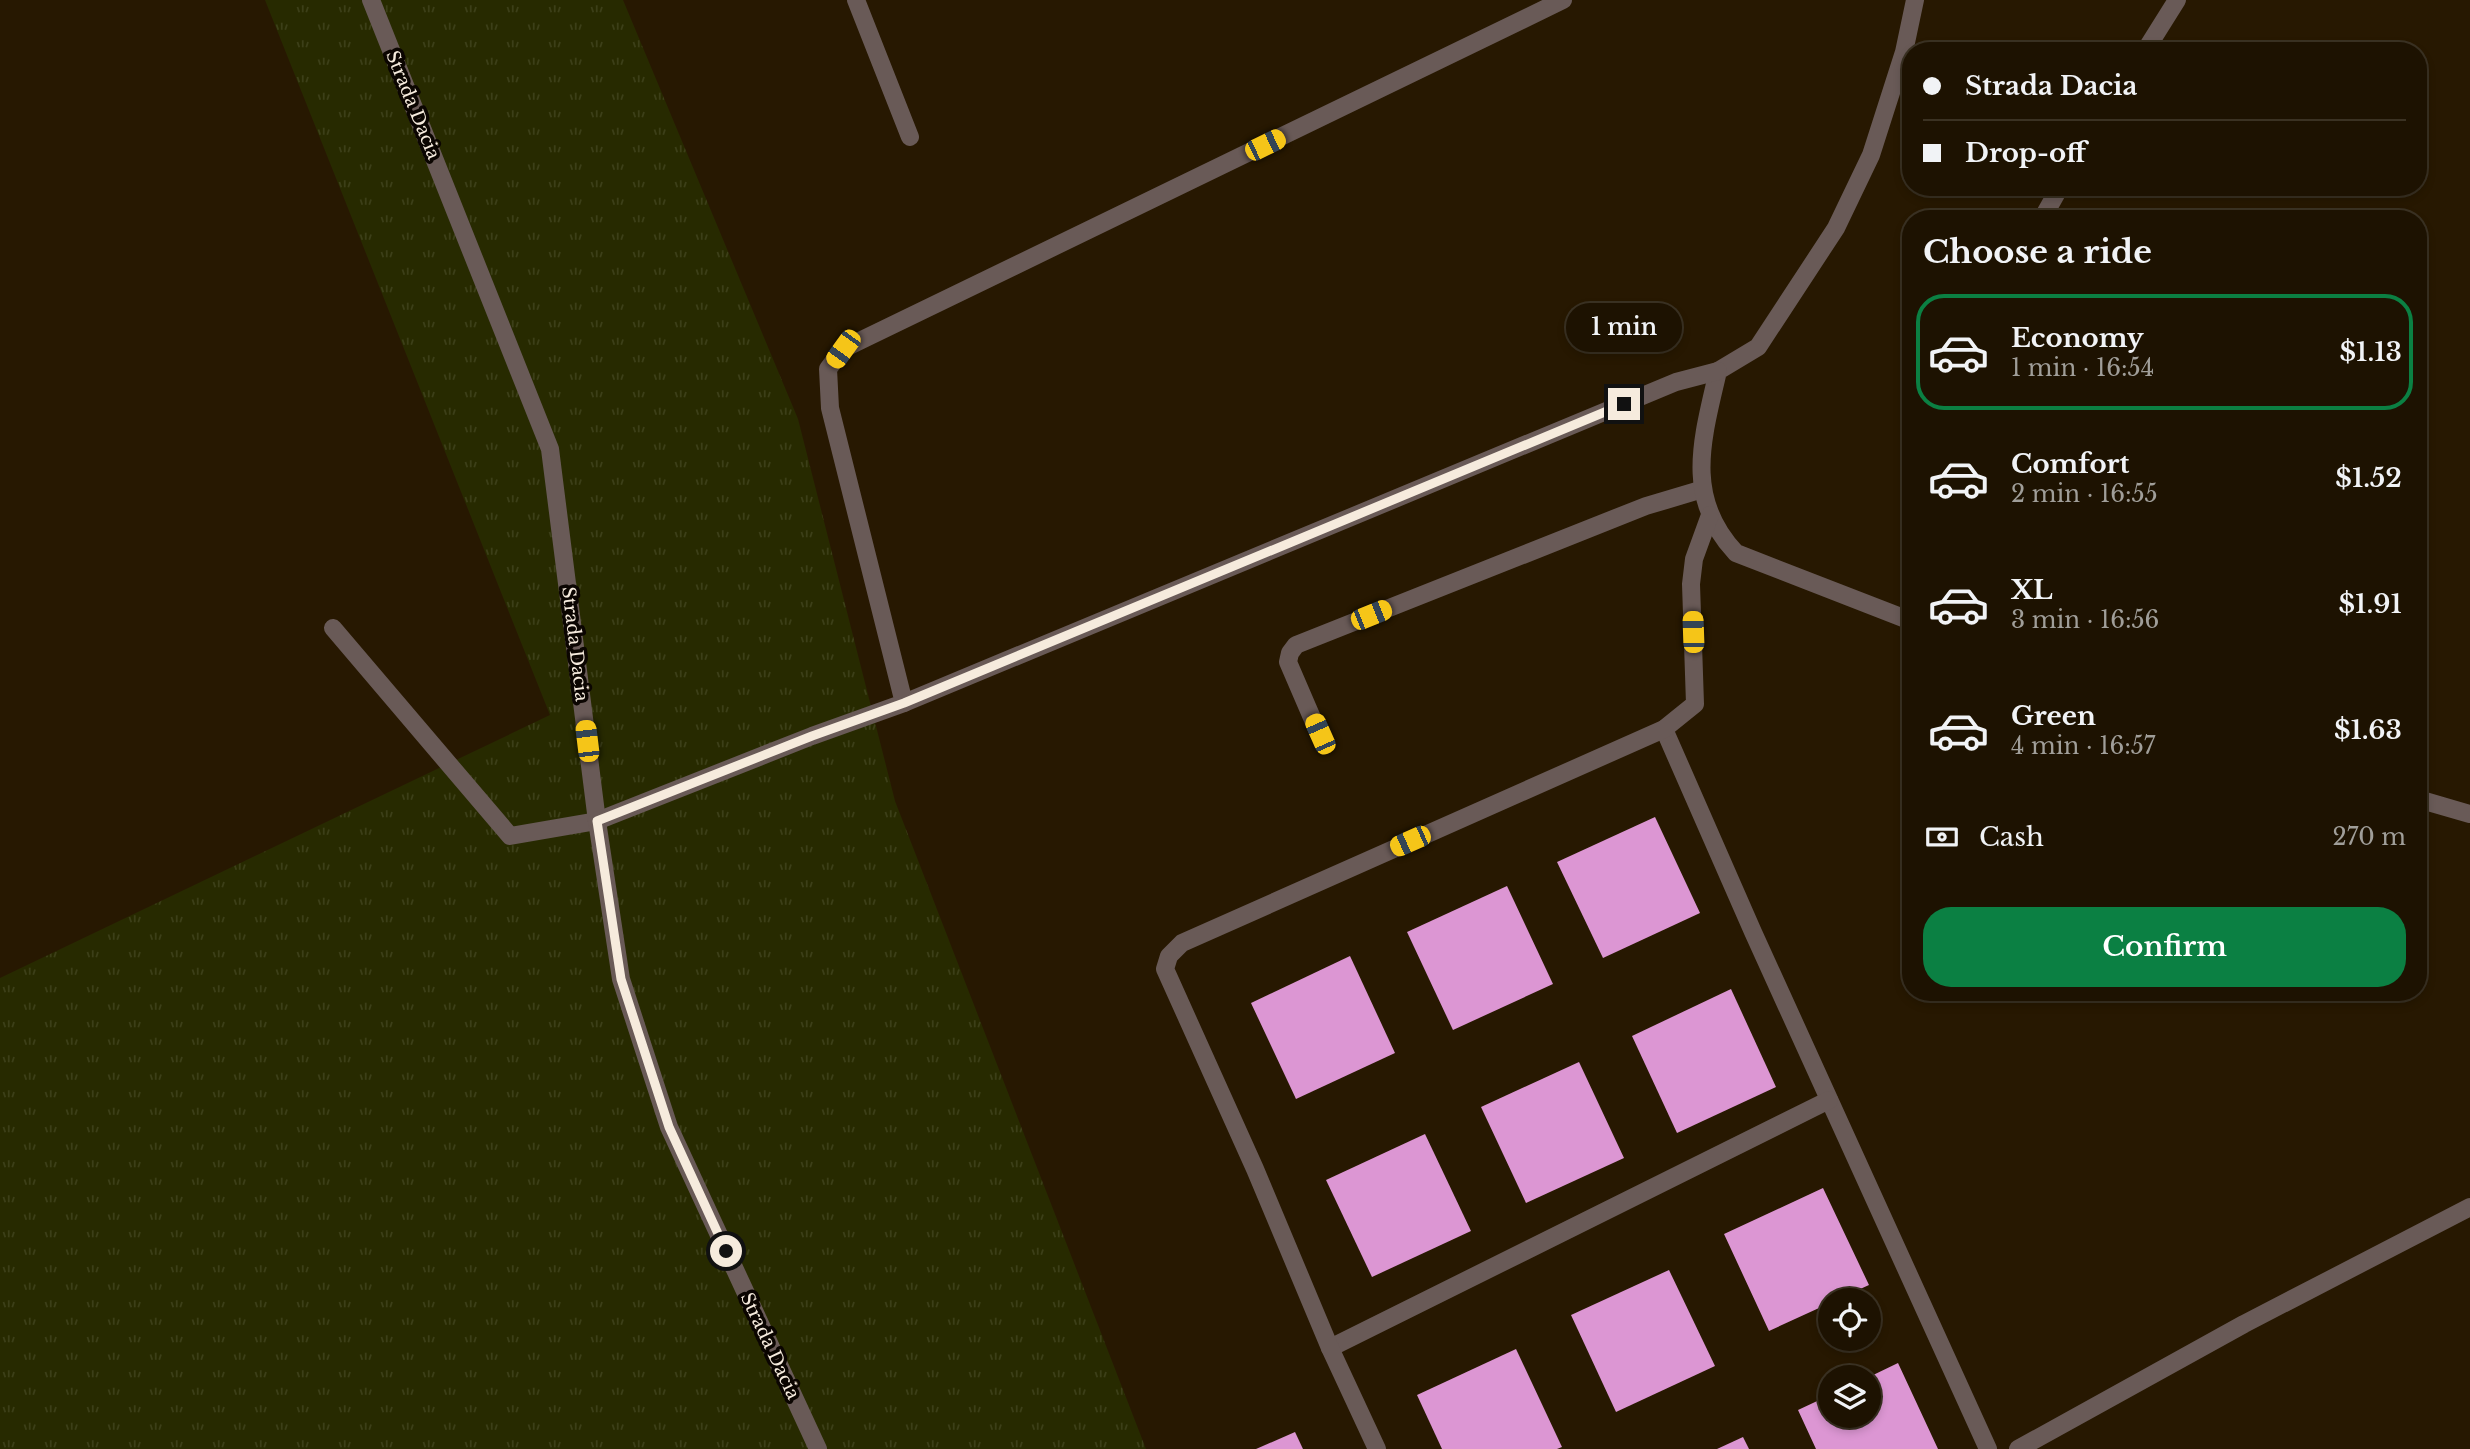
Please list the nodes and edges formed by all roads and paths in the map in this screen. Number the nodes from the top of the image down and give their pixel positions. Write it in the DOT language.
graph roads {
  1 [pos="371,0"];
  2 [pos="856,0"];
  3 [pos="1563,0"];
  4 [pos="1915,0"];
  5 [pos="2177,0"];
  6 [pos="1906,42"];
  7 [pos="2151,42"];
  8 [pos="1902,58"];
  9 [pos="910,137"];
  10 [pos="1718,371"];
  11 [pos="1703,489"];
  12 [pos="1710,515"];
  13 [pos="1902,618"];
  14 [pos="333,628"];
  15 [pos="904,703"];
  16 [pos="1664,729"];
  17 [pos="1320,734"];
  18 [pos="2427,802"];
  19 [pos="2470,814"];
  20 [pos="597,821"];
  21 [pos="1829,1100"];
  22 [pos="2470,1207"];
  23 [pos="1330,1348"];
  24 [pos="818,1449"];
  25 [pos="1377,1449"];
  26 [pos="1988,1449"];
  27 [pos="2018,1449"];
  1 -- 20 [label="street, Strada Dacia"];
  2 -- 9 [label="street"];
  3 -- 15 [label="street"];
  4 -- 6 [label="street"];
  5 -- 7 [label="street"];
  8 -- 10 [label="street"];
  10 -- 11 [label="street"];
  10 -- 15 [label="street"];
  11 -- 12 [label="street"];
  11 -- 17 [label="street"];
  12 -- 13 [label="street"];
  12 -- 16 [label="street"];
  14 -- 20 [label="street"];
  15 -- 20 [label="street"];
  16 -- 21 [label="street"];
  16 -- 23 [label="street"];
  18 -- 19 [label="street"];
  20 -- 24 [label="street, Strada Dacia"];
  21 -- 23 [label="street"];
  21 -- 26 [label="street"];
  22 -- 27 [label="street"];
  23 -- 25 [label="street"];
}
